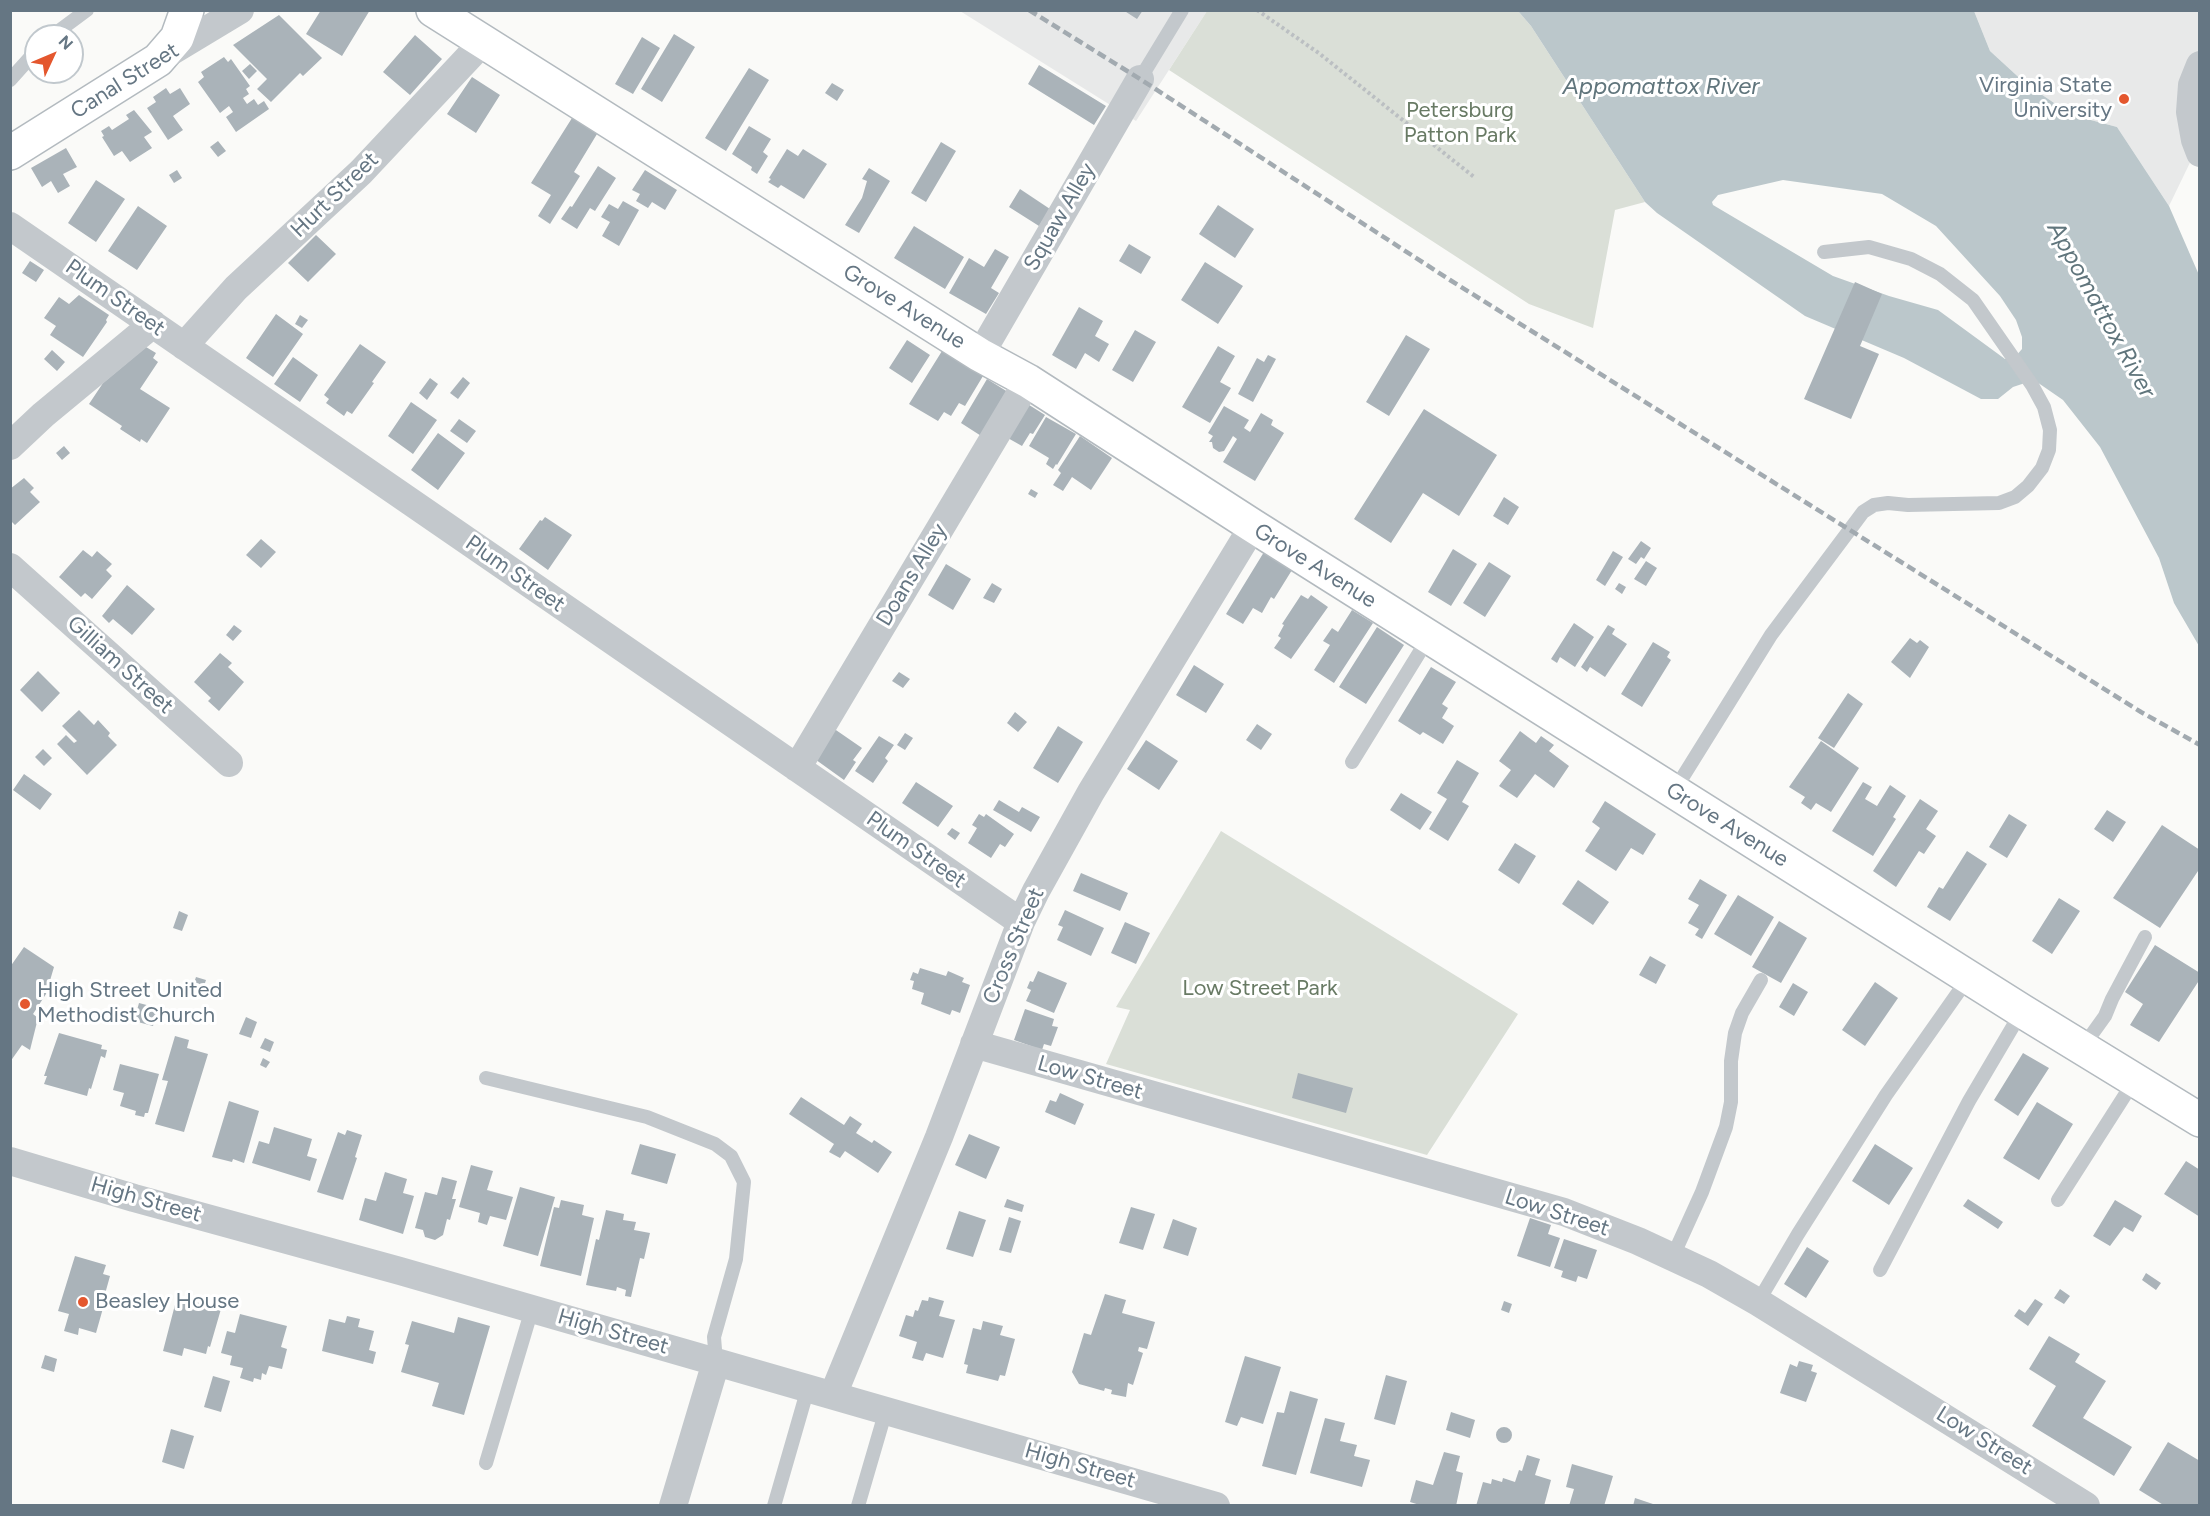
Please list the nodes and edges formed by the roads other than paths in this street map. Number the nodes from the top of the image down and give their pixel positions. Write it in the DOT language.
graph roads {
  1 [pos="87,10"];
  2 [pos="187,10"];
  3 [pos="240,10"];
  4 [pos="432,10"];
  5 [pos="1182,10"];
  6 [pos="68,24"];
  7 [pos="483,42"];
  8 [pos="158,60"];
  9 [pos="24,64"];
  10 [pos="2199,65"];
  11 [pos="1140,79"];
  12 [pos="10,80"];
  13 [pos="10,153"];
  14 [pos="2199,153"];
  15 [pos="10,226"];
  16 [pos="1824,252"];
  17 [pos="153,324"];
  18 [pos="184,346"];
  19 [pos="980,355"];
  20 [pos="1028,381"];
  21 [pos="10,446"];
  22 [pos="1253,526"];
  23 [pos="10,567"];
  24 [pos="1429,637"];
  25 [pos="1352,762"];
  26 [pos="229,763"];
  27 [pos="797,768"];
  28 [pos="1674,791"];
  29 [pos="1021,922"];
  30 [pos="2145,937"];
  31 [pos="1969,977"];
  32 [pos="1761,980"];
  33 [pos="2022,1011"];
  34 [pos="974,1044"];
  35 [pos="2082,1048"];
  36 [pos="486,1078"];
  37 [pos="2134,1081"];
  38 [pos="2199,1120"];
  39 [pos="10,1161"];
  40 [pos="2058,1200"];
  41 [pos="1673,1256"];
  42 [pos="1880,1270"];
  43 [pos="1758,1302"];
  44 [pos="532,1309"];
  45 [pos="716,1362"];
  46 [pos="821,1391"];
  47 [pos="886,1410"];
  48 [pos="486,1463"];
  49 [pos="673,1506"];
  50 [pos="774,1506"];
  51 [pos="858,1506"];
  52 [pos="1216,1506"];
  53 [pos="2086,1506"];
  1 -- 6 [label="lane"];
  2 -- 8 [label="main road"];
  3 -- 8 [label="street, Canal Street"];
  4 -- 7 [label="main road, Grove Avenue"];
  5 -- 11 [label="lane"];
  7 -- 18 [label="street, Hurt Street"];
  7 -- 19 [label="main road, Grove Avenue"];
  8 -- 13 [label="main road, Canal Street"];
  9 -- 12 [label="lane"];
  10 -- 14 [label="street"];
  11 -- 19 [label="street, Squaw Alley"];
  15 -- 17 [label="street, Plum Street"];
  16 -- 28 [label="lane"];
  17 -- 18 [label="street, Plum Street"];
  17 -- 21 [label="street"];
  18 -- 27 [label="street, Plum Street"];
  19 -- 20 [label="main road, Grove Avenue"];
  20 -- 22 [label="main road, Grove Avenue"];
  20 -- 27 [label="street, Doans Alley"];
  22 -- 24 [label="main road, Grove Avenue"];
  22 -- 29 [label="street, Cross Street"];
  23 -- 26 [label="street, Gilliam Street"];
  24 -- 25 [label="lane"];
  24 -- 28 [label="main road, Grove Avenue"];
  27 -- 29 [label="street, Plum Street"];
  28 -- 31 [label="main road, Grove Avenue"];
  29 -- 34 [label="street, Cross Street"];
  30 -- 35 [label="lane"];
  31 -- 33 [label="main road, Grove Avenue"];
  31 -- 43 [label="lane"];
  32 -- 41 [label="lane"];
  33 -- 35 [label="main road, Grove Avenue"];
  33 -- 42 [label="lane"];
  34 -- 41 [label="street, Low Street"];
  34 -- 46 [label="street, Cross Street"];
  35 -- 37 [label="main road, Grove Avenue"];
  36 -- 45 [label="lane"];
  37 -- 38 [label="main road, Grove Avenue"];
  37 -- 40 [label="lane"];
  39 -- 44 [label="street, High Street"];
  41 -- 43 [label="street, Low Street"];
  43 -- 53 [label="street, Low Street"];
  44 -- 45 [label="street, High Street"];
  44 -- 48 [label="lane"];
  45 -- 46 [label="street, High Street"];
  45 -- 49 [label="street"];
  46 -- 47 [label="street, High Street"];
  46 -- 50 [label="lane"];
  47 -- 51 [label="lane"];
  47 -- 52 [label="street, High Street"];
}
